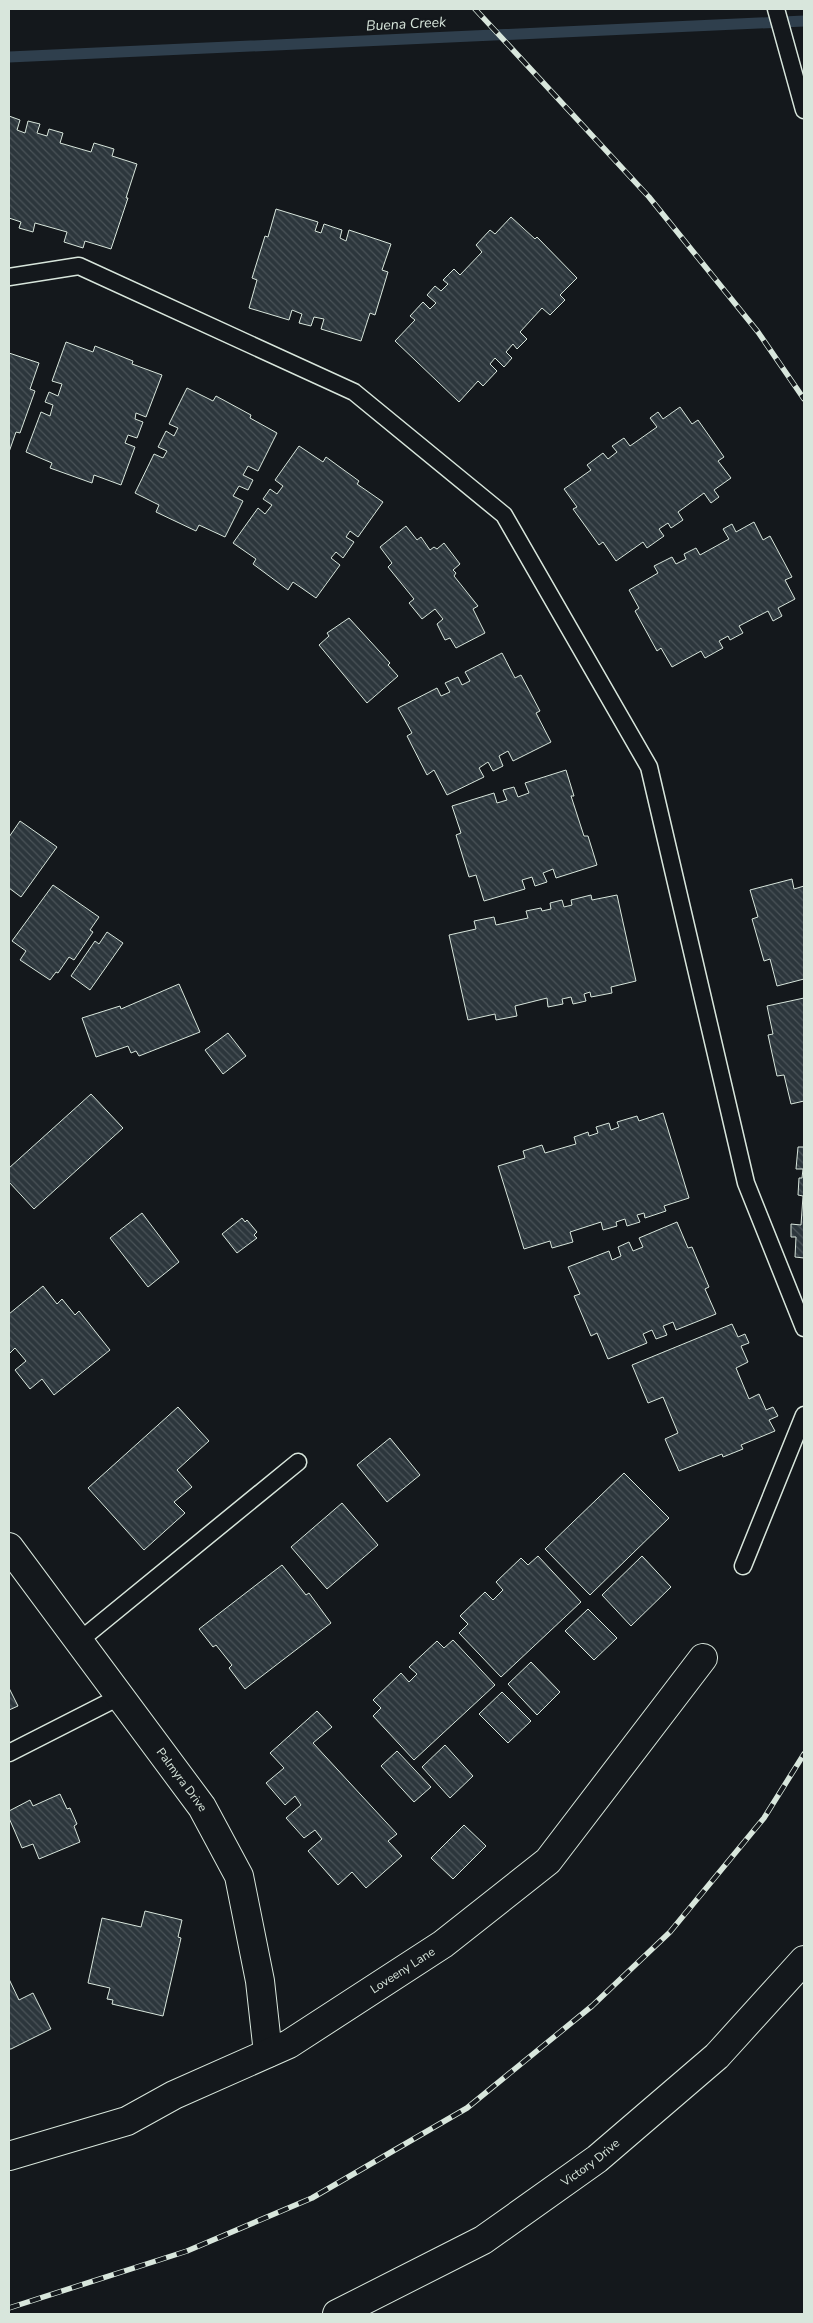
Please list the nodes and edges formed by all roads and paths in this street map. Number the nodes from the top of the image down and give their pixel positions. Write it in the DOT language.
graph roads {
  1 [pos="776,9"];
  2 [pos="804,110"];
  3 [pos="9,277"];
  4 [pos="804,1328"];
  5 [pos="804,1415"];
  6 [pos="298,1462"];
  7 [pos="9,1546"];
  8 [pos="744,1566"];
  9 [pos="79,1641"];
  10 [pos="703,1658"];
  11 [pos="120,1696"];
  12 [pos="9,1753"];
  13 [pos="804,1960"];
  14 [pos="268,2053"];
  15 [pos="9,2156"];
  16 [pos="337,2314"];
  1 -- 2 [label="lane"];
  3 -- 4 [label="lane"];
  5 -- 8 [label="lane"];
  6 -- 9 [label="lane"];
  7 -- 9 [label="street, Palmyra Drive"];
  9 -- 11 [label="street, Palmyra Drive"];
  10 -- 14 [label="street, Loveeny Lane"];
  11 -- 12 [label="lane"];
  11 -- 14 [label="street, Palmyra Drive"];
  13 -- 16 [label="street, Victory Drive"];
  14 -- 15 [label="street, Loveeny Lane"];
}
